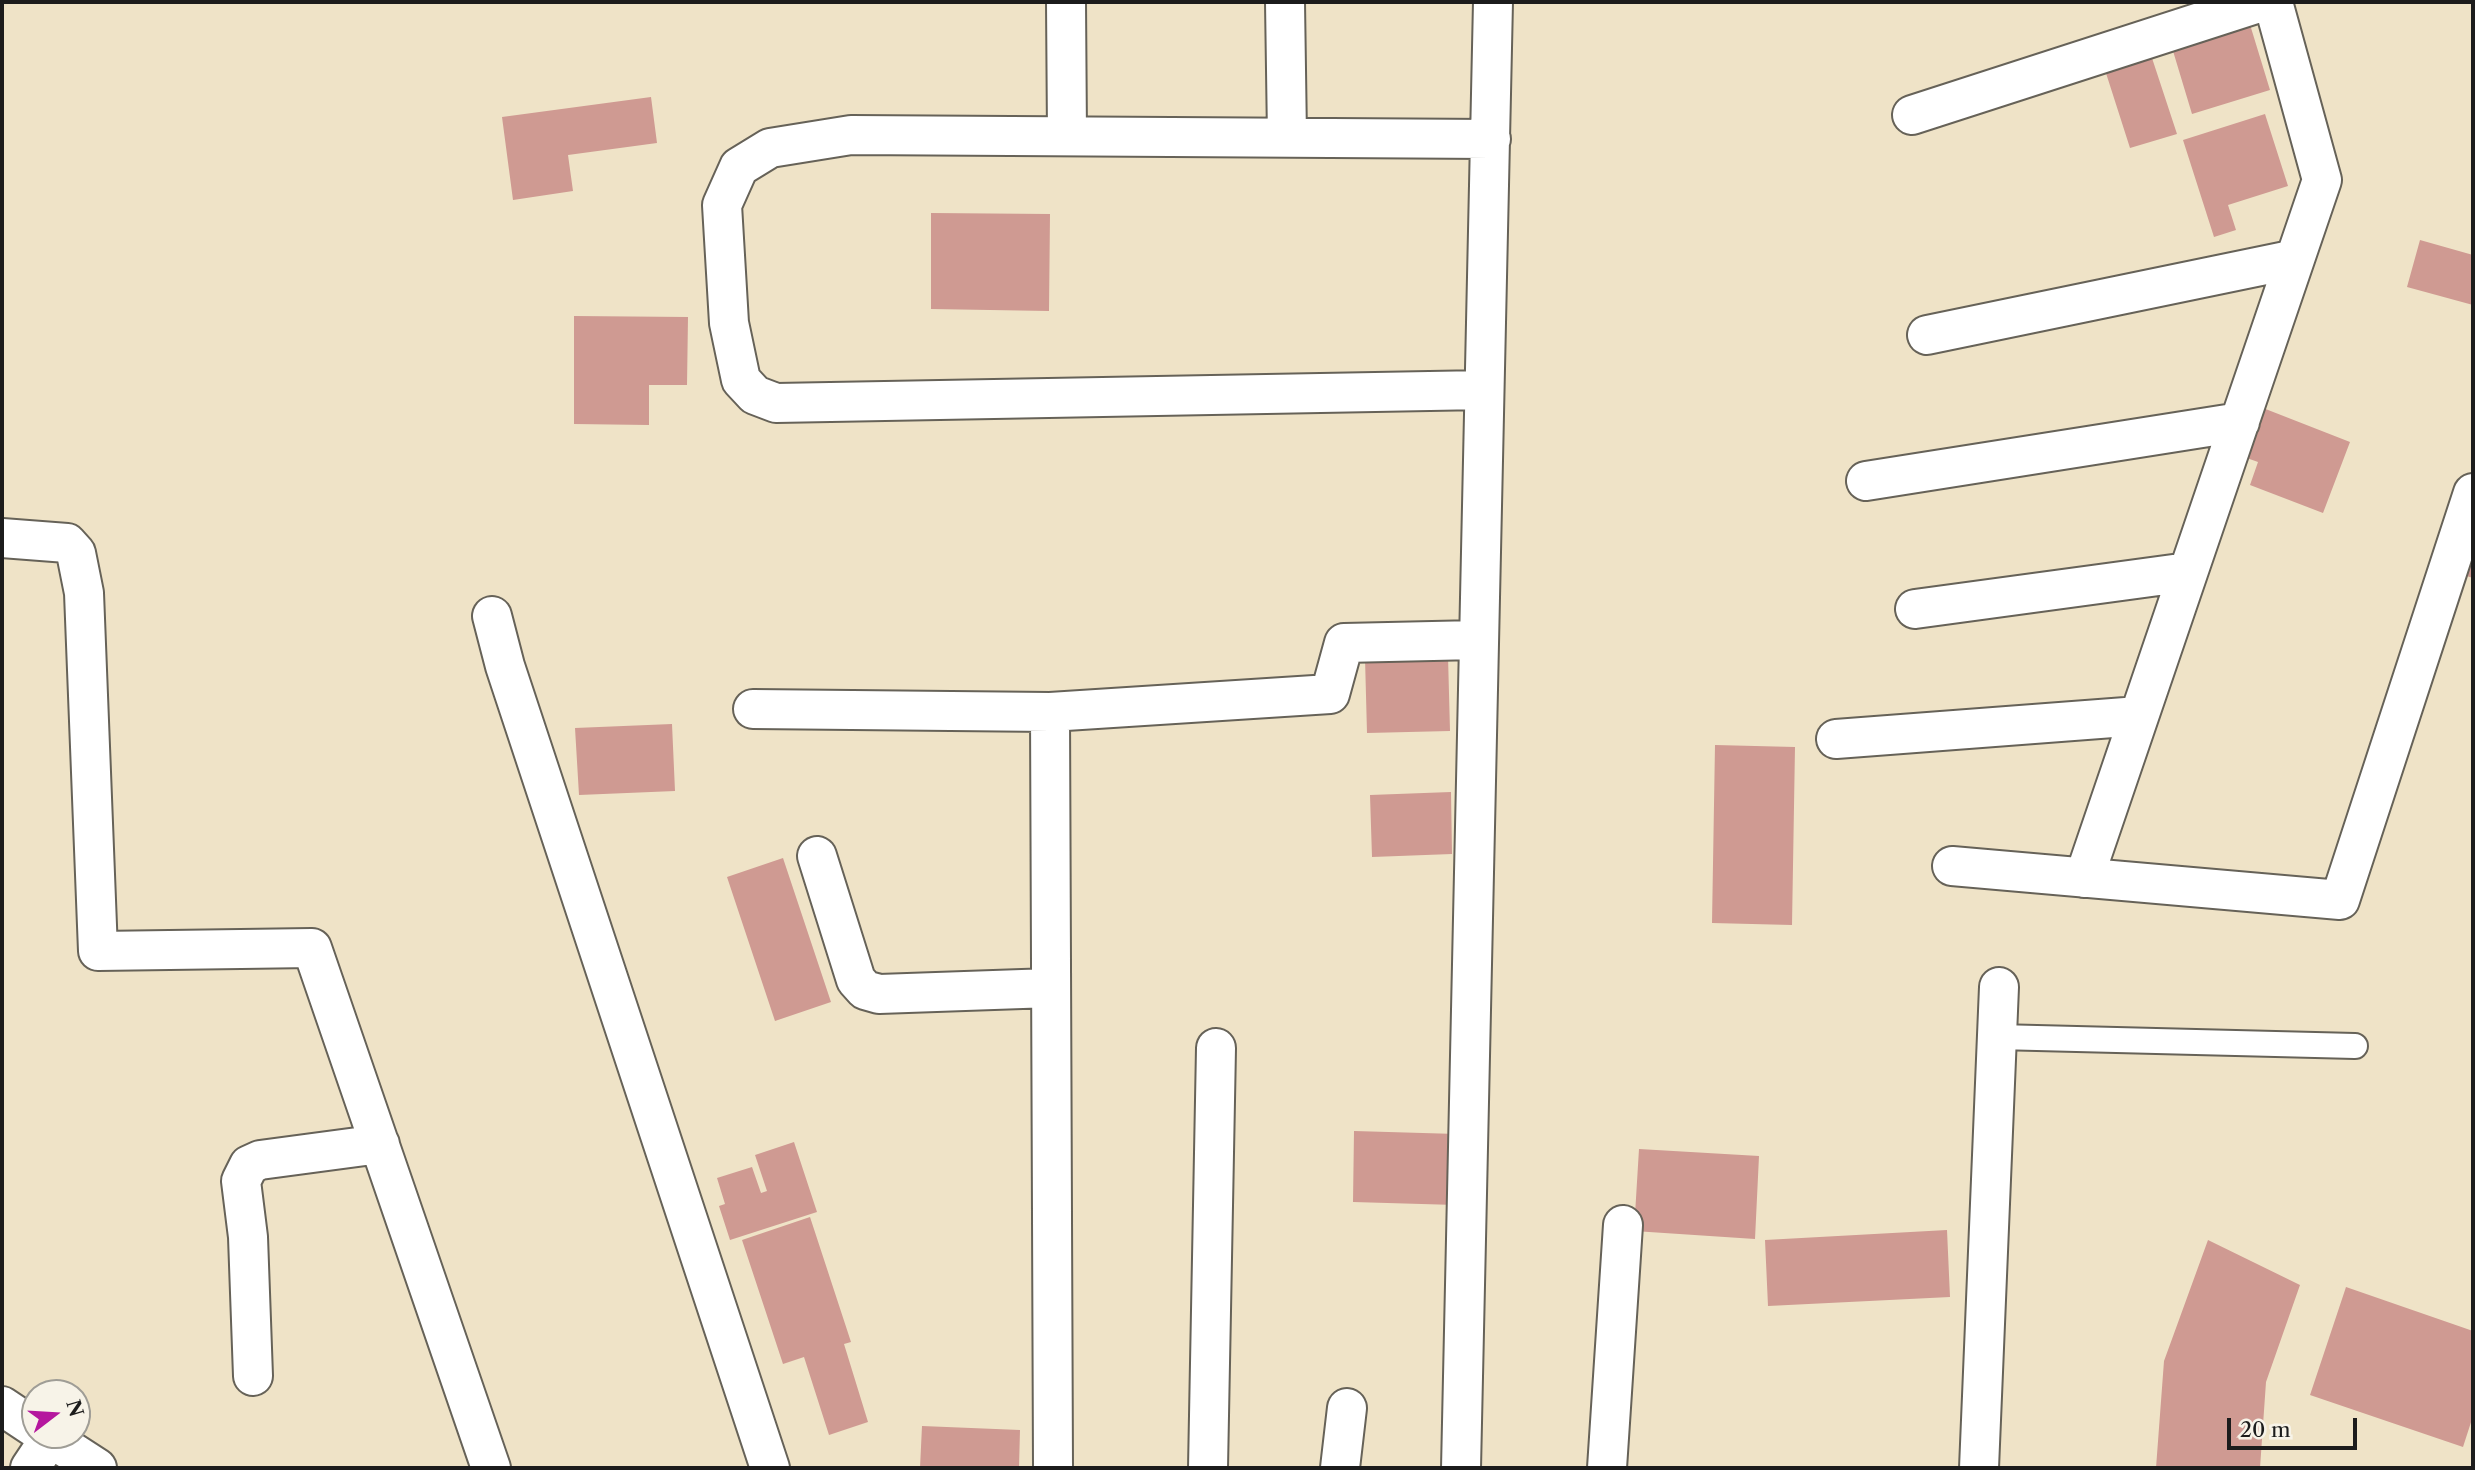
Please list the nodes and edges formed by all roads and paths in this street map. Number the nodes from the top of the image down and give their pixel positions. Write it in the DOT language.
graph roads {
  1 [pos="1066,2"];
  2 [pos="1285,2"];
  3 [pos="1493,2"];
  4 [pos="2262,2"];
  5 [pos="2273,2"];
  6 [pos="1913,115"];
  7 [pos="1067,135"];
  8 [pos="1287,137"];
  9 [pos="1491,139"];
  10 [pos="2295,259"];
  11 [pos="1927,335"];
  12 [pos="1484,390"];
  13 [pos="2240,422"];
  14 [pos="1866,481"];
  15 [pos="2473,494"];
  16 [pos="2,538"];
  17 [pos="2188,572"];
  18 [pos="1915,609"];
  19 [pos="492,616"];
  20 [pos="1477,640"];
  21 [pos="753,709"];
  22 [pos="1050,712"];
  23 [pos="2140,716"];
  24 [pos="1836,739"];
  25 [pos="817,856"];
  26 [pos="1952,866"];
  27 [pos="2084,878"];
  28 [pos="1051,988"];
  29 [pos="1999,988"];
  30 [pos="1997,1037"];
  31 [pos="2356,1045"];
  32 [pos="1216,1048"];
  33 [pos="380,1144"];
  34 [pos="1623,1225"];
  35 [pos="253,1376"];
  36 [pos="2,1406"];
  37 [pos="1347,1408"];
  38 [pos="21,1424"];
  39 [pos="55,1449"];
  40 [pos="97,1468"];
  41 [pos="491,1468"];
  42 [pos="770,1468"];
  43 [pos="1053,1468"];
  44 [pos="1208,1468"];
  45 [pos="1340,1468"];
  46 [pos="1461,1468"];
  47 [pos="1607,1468"];
  48 [pos="1979,1468"];
  1 -- 7 [label="street"];
  2 -- 8 [label="street"];
  3 -- 9 [label="street"];
  4 -- 6 [label="street"];
  5 -- 10 [label="street"];
  7 -- 8 [label="street"];
  7 -- 12 [label="street"];
  8 -- 9 [label="street"];
  9 -- 12 [label="street"];
  10 -- 11 [label="street"];
  10 -- 13 [label="street"];
  12 -- 20 [label="street"];
  13 -- 14 [label="street"];
  13 -- 17 [label="street"];
  15 -- 27 [label="street"];
  16 -- 33 [label="street"];
  17 -- 18 [label="street"];
  17 -- 23 [label="street"];
  19 -- 42 [label="street"];
  20 -- 22 [label="street"];
  20 -- 46 [label="street"];
  21 -- 22 [label="street"];
  22 -- 28 [label="street"];
  23 -- 24 [label="street"];
  23 -- 27 [label="street"];
  25 -- 28 [label="street"];
  26 -- 27 [label="street"];
  28 -- 43 [label="street"];
  29 -- 30 [label="street"];
  30 -- 31 [label="lane"];
  30 -- 48 [label="street"];
  32 -- 44 [label="street"];
  33 -- 35 [label="street"];
  33 -- 41 [label="street"];
  34 -- 47 [label="street"];
  36 -- 38 [label="street"];
  37 -- 45 [label="street"];
  39 -- 40 [label="street"];
}
